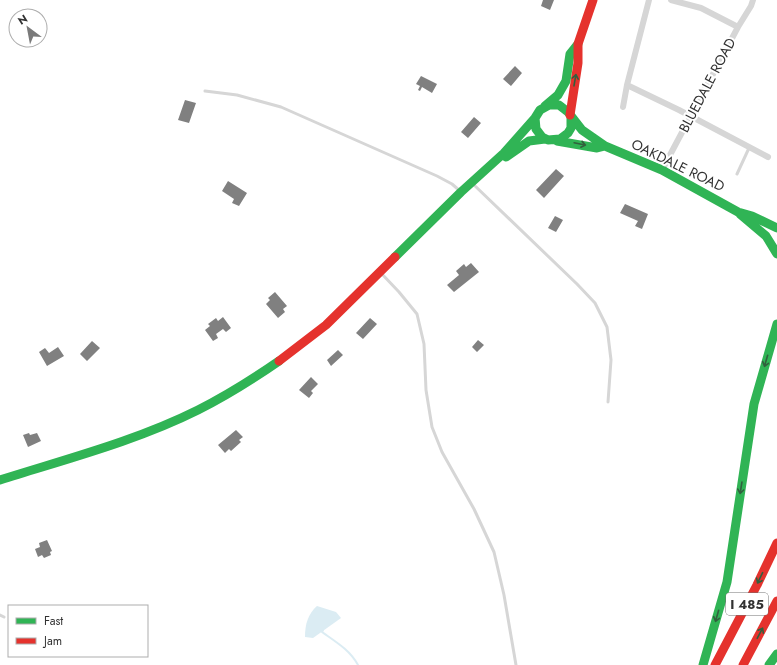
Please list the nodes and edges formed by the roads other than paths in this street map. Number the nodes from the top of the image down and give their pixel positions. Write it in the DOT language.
graph roads {
  1 [pos="593,0"];
  2 [pos="649,0"];
  3 [pos="671,0"];
  4 [pos="754,0"];
  5 [pos="738,27"];
  6 [pos="578,44"];
  7 [pos="627,85"];
  8 [pos="205,91"];
  9 [pos="543,107"];
  10 [pos="623,107"];
  11 [pos="570,116"];
  12 [pos="691,116"];
  13 [pos="535,118"];
  14 [pos="550,140"];
  15 [pos="605,146"];
  16 [pos="749,148"];
  17 [pos="768,157"];
  18 [pos="662,170"];
  19 [pos="737,174"];
  20 [pos="471,183"];
  21 [pos="461,192"];
  22 [pos="738,212"];
  23 [pos="777,228"];
  24 [pos="777,254"];
  25 [pos="380,271"];
  26 [pos="777,324"];
  27 [pos="608,402"];
  28 [pos="0,480"];
  29 [pos="777,543"];
  30 [pos="777,601"];
  31 [pos="0,615"];
  32 [pos="4,617"];
  33 [pos="777,654"];
  34 [pos="516,665"];
  35 [pos="703,665"];
  36 [pos="715,665"];
  37 [pos="743,665"];
  38 [pos="769,665"];
  1 -- 6 [label="main road"];
  2 -- 7 [label="street"];
  3 -- 5 [label="street"];
  4 -- 5 [label="street, BLUEDALE ROAD"];
  5 -- 12 [label="street, BLUEDALE ROAD"];
  6 -- 9 [label="main road"];
  11 -- 6 [label="main road, one-way"];
  7 -- 10 [label="street"];
  7 -- 12 [label="street"];
  8 -- 21 [label="lane"];
  9 -- 11 [label="main road"];
  9 -- 13 [label="main road"];
  11 -- 14 [label="main road"];
  11 -- 15 [label="main road, OAKDALE ROAD"];
  12 -- 16 [label="street"];
  12 -- 18 [label="street, BLUEDALE ROAD"];
  13 -- 14 [label="main road"];
  13 -- 20 [label="main road"];
  14 -- 15 [label="main road, OAKDALE ROAD, one-way"];
  14 -- 20 [label="main road"];
  15 -- 18 [label="main road, OAKDALE ROAD"];
  16 -- 17 [label="street"];
  16 -- 19 [label="lane"];
  18 -- 22 [label="main road, OAKDALE ROAD"];
  20 -- 21 [label="main road"];
  20 -- 27 [label="lane"];
  21 -- 25 [label="main road"];
  22 -- 23 [label="main road, OAKDALE ROAD"];
  22 -- 24 [label="main road, OAKDALE ROAD"];
  25 -- 28 [label="main road"];
  25 -- 34 [label="lane"];
  26 -- 35 [label="main road, one-way"];
  29 -- 36 [label="main road, I 485, one-way"];
  37 -- 30 [label="main road, I 485, one-way"];
  31 -- 32 [label="lane"];
  33 -- 38 [label="main road"];
}
